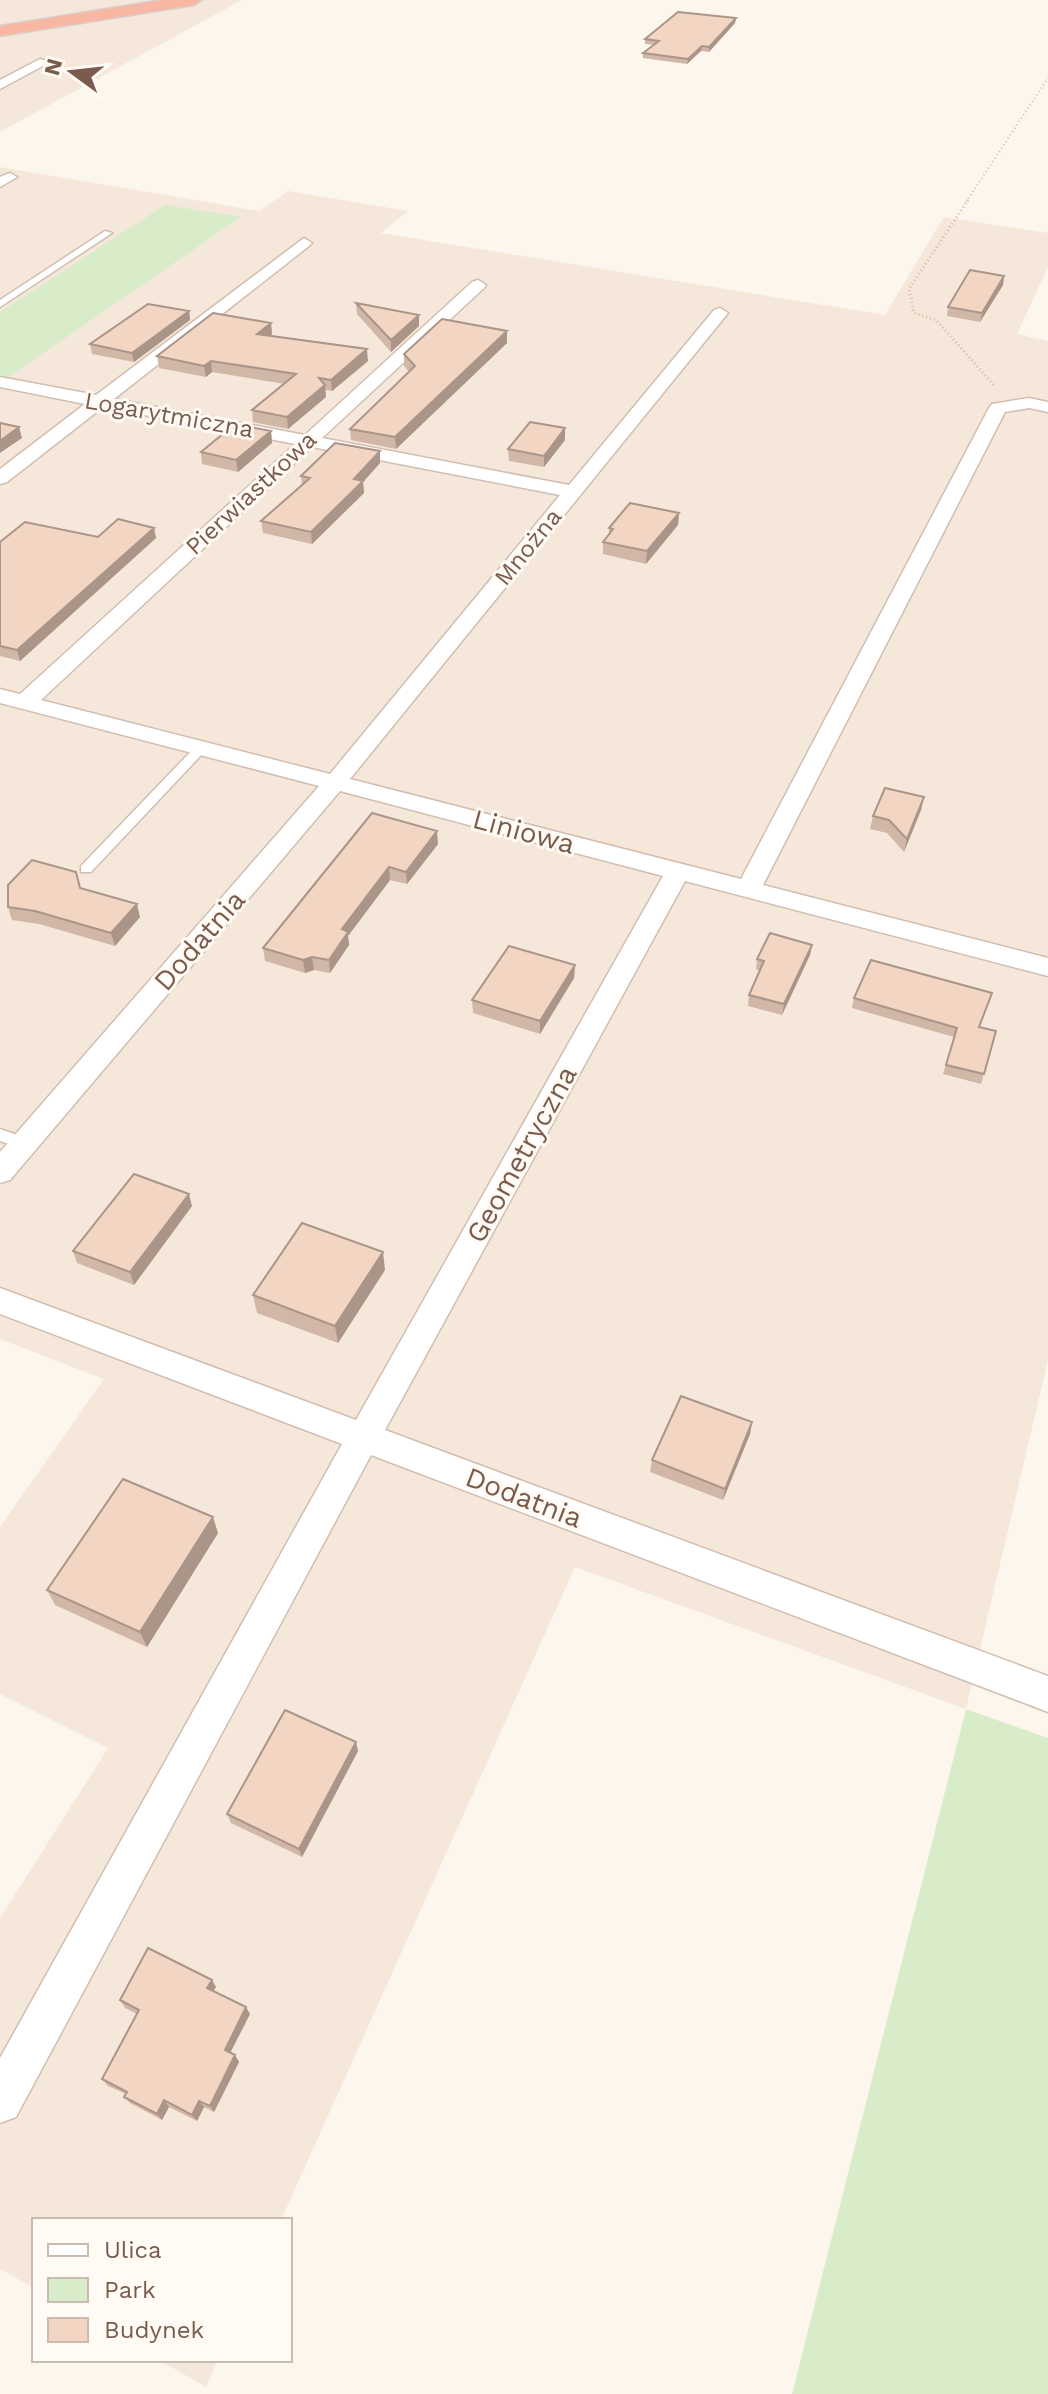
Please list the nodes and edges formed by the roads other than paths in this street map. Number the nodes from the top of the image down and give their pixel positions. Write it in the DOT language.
graph roads {
  1 [pos="194,0"];
  2 [pos="0,31"];
  3 [pos="44,62"];
  4 [pos="0,85"];
  5 [pos="108,233"];
  6 [pos="304,243"];
  7 [pos="478,285"];
  8 [pos="0,304"];
  9 [pos="720,313"];
  10 [pos="0,382"];
  11 [pos="97,403"];
  12 [pos="1048,407"];
  13 [pos="308,440"];
  14 [pos="0,478"];
  15 [pos="574,492"];
  16 [pos="0,696"];
  17 [pos="25,702"];
  18 [pos="202,747"];
  19 [pos="336,781"];
  20 [pos="86,869"];
  21 [pos="678,872"];
  22 [pos="748,890"];
  23 [pos="1048,967"];
  24 [pos="12,1139"];
  25 [pos="0,1172"];
  26 [pos="0,1301"];
  27 [pos="364,1436"];
  28 [pos="1048,1694"];
  29 [pos="0,2101"];
  1 -- 2 [label="highway"];
  3 -- 4 [label="street"];
  5 -- 8 [label="lane"];
  6 -- 11 [label="street"];
  7 -- 13 [label="street, Pierwiastkowa"];
  9 -- 15 [label="street, Mnożna"];
  10 -- 11 [label="street, Logarytmiczna"];
  11 -- 13 [label="street, Logarytmiczna"];
  11 -- 14 [label="street"];
  12 -- 22 [label="street"];
  13 -- 15 [label="street, Logarytmiczna"];
  13 -- 17 [label="street, Pierwiastkowa"];
  15 -- 19 [label="street, Mnożna"];
  16 -- 17 [label="street, Liniowa"];
  17 -- 18 [label="street, Liniowa"];
  18 -- 19 [label="street, Liniowa"];
  18 -- 20 [label="lane"];
  19 -- 21 [label="street, Liniowa"];
  19 -- 24 [label="street, Dodatnia"];
  21 -- 22 [label="street, Liniowa"];
  21 -- 27 [label="street, Geometryczna"];
  22 -- 23 [label="street, Liniowa"];
  24 -- 25 [label="street, Dodatnia"];
  26 -- 27 [label="street, Dodatnia"];
  27 -- 28 [label="street, Dodatnia"];
  27 -- 29 [label="street, Geometryczna"];
}
